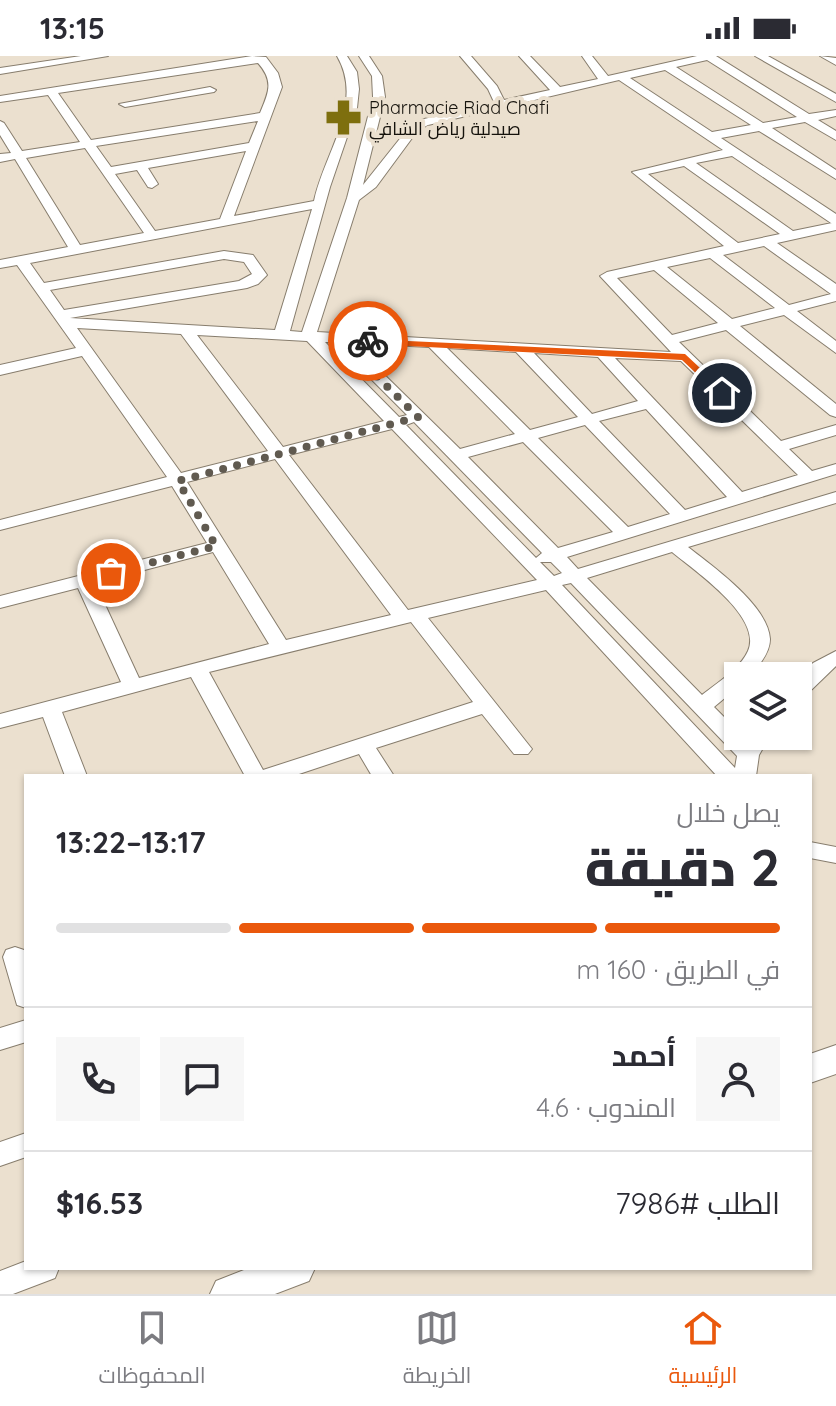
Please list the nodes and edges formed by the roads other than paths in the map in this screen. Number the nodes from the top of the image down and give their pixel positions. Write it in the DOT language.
graph roads {
  1 [pos="30,56"];
  2 [pos="97,56"];
  3 [pos="342,56"];
  4 [pos="364,56"];
  5 [pos="465,56"];
  6 [pos="524,56"];
  7 [pos="587,56"];
  8 [pos="641,56"];
  9 [pos="710,56"];
  10 [pos="760,56"];
  11 [pos="825,56"];
  12 [pos="259,58"];
  13 [pos="836,62"];
  14 [pos="0,65"];
  15 [pos="660,67"];
  16 [pos="201,68"];
  17 [pos="0,71"];
  18 [pos="620,76"];
  19 [pos="604,79"];
  20 [pos="106,83"];
  21 [pos="555,89"];
  22 [pos="51,91"];
  23 [pos="0,99"];
  24 [pos="836,99"];
  25 [pos="500,103"];
  26 [pos="125,104"];
  27 [pos="202,111"];
  28 [pos="836,113"];
  29 [pos="266,116"];
  30 [pos="808,118"];
  31 [pos="142,124"];
  32 [pos="0,125"];
  33 [pos="197,127"];
  34 [pos="761,127"];
  35 [pos="710,136"];
  36 [pos="836,136"];
  37 [pos="88,144"];
  38 [pos="254,146"];
  39 [pos="733,152"];
  40 [pos="21,155"];
  41 [pos="0,158"];
  42 [pos="686,162"];
  43 [pos="140,166"];
  44 [pos="106,172"];
  45 [pos="836,175"];
  46 [pos="152,184"];
  47 [pos="353,198"];
  48 [pos="836,201"];
  49 [pos="320,204"];
  50 [pos="815,206"];
  51 [pos="836,220"];
  52 [pos="225,224"];
  53 [pos="836,226"];
  54 [pos="791,236"];
  55 [pos="153,237"];
  56 [pos="766,241"];
  57 [pos="735,248"];
  58 [pos="77,251"];
  59 [pos="712,253"];
  60 [pos="21,260"];
  61 [pos="0,263"];
  62 [pos="656,265"];
  63 [pos="40,288"];
  64 [pos="836,294"];
  65 [pos="786,310"];
  66 [pos="63,319"];
  67 [pos="728,324"];
  68 [pos="185,329"];
  69 [pos="282,333"];
  70 [pos="309,334"];
  71 [pos="340,340"];
  72 [pos="668,340"];
  73 [pos="434,344"];
  74 [pos="836,348"];
  75 [pos="522,350"];
  76 [pos="84,351"];
  77 [pos="604,355"];
  78 [pos="685,357"];
  79 [pos="0,370"];
  80 [pos="649,403"];
  81 [pos="836,412"];
  82 [pos="418,417"];
  83 [pos="589,418"];
  84 [pos="397,423"];
  85 [pos="836,430"];
  86 [pos="525,436"];
  87 [pos="778,447"];
  88 [pos="280,453"];
  89 [pos="457,455"];
  90 [pos="836,469"];
  91 [pos="809,477"];
  92 [pos="178,481"];
  93 [pos="836,497"];
  94 [pos="738,498"];
  95 [pos="681,516"];
  96 [pos="0,525"];
  97 [pos="625,534"];
  98 [pos="216,546"];
  99 [pos="675,546"];
  100 [pos="554,555"];
  101 [pos="530,562"];
  102 [pos="575,576"];
  103 [pos="84,580"];
  104 [pos="550,583"];
  105 [pos="0,602"];
  106 [pos="408,615"];
  107 [pos="281,647"];
  108 [pos="836,657"];
  109 [pos="197,669"];
  110 [pos="812,676"];
  111 [pos="132,685"];
  112 [pos="486,705"];
  113 [pos="701,707"];
  114 [pos="50,708"];
  115 [pos="0,721"];
  116 [pos="363,744"];
  117 [pos="521,749"];
  118 [pos="751,755"];
  119 [pos="75,774"];
  120 [pos="255,774"];
  121 [pos="275,774"];
  122 [pos="382,774"];
  123 [pos="728,774"];
  124 [pos="812,850"];
  125 [pos="836,855"];
  126 [pos="15,957"];
  127 [pos="24,991"];
  128 [pos="24,1032"];
  129 [pos="0,1039"];
  130 [pos="836,1059"];
  131 [pos="812,1068"];
  132 [pos="24,1146"];
  133 [pos="0,1154"];
  134 [pos="40,1270"];
  135 [pos="272,1278"];
  136 [pos="0,1285"];
  137 [pos="229,1294"];
  1 -- 14 [label="street"];
  2 -- 17 [label="street"];
  3 -- 49 [label="street"];
  4 -- 47 [label="street"];
  5 -- 25 [label="street"];
  6 -- 21 [label="street"];
  7 -- 19 [label="street"];
  8 -- 15 [label="street"];
  9 -- 15 [label="street"];
  9 -- 30 [label="street"];
  10 -- 24 [label="street"];
  11 -- 13 [label="street"];
  12 -- 16 [label="street"];
  12 -- 29 [label="street"];
  15 -- 18 [label="street"];
  15 -- 34 [label="street"];
  16 -- 20 [label="street"];
  16 -- 26 [label="street"];
  18 -- 19 [label="street"];
  18 -- 35 [label="street"];
  19 -- 21 [label="street"];
  20 -- 22 [label="street"];
  20 -- 26 [label="street"];
  21 -- 25 [label="street"];
  22 -- 23 [label="street"];
  22 -- 37 [label="street"];
  25 -- 47 [label="street"];
  26 -- 31 [label="street"];
  27 -- 33 [label="street"];
  28 -- 30 [label="street"];
  29 -- 33 [label="street"];
  29 -- 38 [label="street"];
  30 -- 34 [label="street"];
  30 -- 36 [label="street"];
  31 -- 33 [label="street"];
  31 -- 37 [label="street"];
  32 -- 40 [label="street"];
  34 -- 35 [label="street"];
  34 -- 45 [label="street"];
  35 -- 39 [label="street"];
  37 -- 40 [label="street"];
  37 -- 44 [label="street"];
  38 -- 43 [label="street"];
  38 -- 52 [label="street"];
  39 -- 42 [label="street"];
  39 -- 50 [label="street"];
  40 -- 41 [label="street"];
  40 -- 58 [label="street"];
  42 -- 54 [label="street"];
  42 -- 57 [label="street"];
  43 -- 44 [label="street"];
  43 -- 46 [label="street"];
  44 -- 55 [label="street"];
  47 -- 70 [label="street"];
  48 -- 50 [label="street"];
  49 -- 52 [label="street"];
  49 -- 69 [label="street"];
  50 -- 51 [label="street"];
  52 -- 55 [label="street"];
  53 -- 54 [label="street"];
  54 -- 56 [label="street"];
  55 -- 58 [label="street"];
  56 -- 57 [label="street"];
  56 -- 64 [label="street"];
  57 -- 59 [label="street"];
  58 -- 60 [label="street"];
  59 -- 62 [label="street"];
  59 -- 65 [label="street"];
  60 -- 61 [label="street"];
  60 -- 63 [label="street"];
  62 -- 67 [label="street"];
  62 -- 72 [label="street"];
  63 -- 66 [label="street"];
  63 -- 66 [label="street"];
  64 -- 65 [label="street"];
  65 -- 67 [label="street"];
  65 -- 74 [label="street"];
  66 -- 68 [label="street"];
  66 -- 76 [label="street"];
  67 -- 72 [label="street"];
  67 -- 81 [label="street"];
  68 -- 69 [label="street"];
  68 -- 88 [label="street"];
  69 -- 70 [label="street"];
  70 -- 71 [label="street"];
  70 -- 84 [label="street"];
  71 -- 73 [label="street"];
  71 -- 82 [label="street"];
  72 -- 78 [label="street"];
  73 -- 75 [label="street"];
  73 -- 86 [label="street"];
  75 -- 77 [label="street"];
  75 -- 83 [label="street"];
  76 -- 79 [label="street"];
  76 -- 92 [label="street"];
  77 -- 78 [label="street"];
  77 -- 80 [label="street"];
  78 -- 87 [label="street"];
  80 -- 83 [label="street"];
  80 -- 94 [label="street"];
  82 -- 84 [label="street"];
  82 -- 89 [label="street"];
  83 -- 86 [label="street"];
  83 -- 95 [label="street"];
  84 -- 88 [label="street"];
  84 -- 101 [label="street"];
  85 -- 87 [label="street"];
  86 -- 89 [label="street"];
  86 -- 97 [label="street"];
  87 -- 91 [label="street"];
  88 -- 92 [label="street"];
  88 -- 106 [label="street"];
  89 -- 100 [label="street"];
  90 -- 91 [label="street"];
  91 -- 94 [label="street"];
  92 -- 96 [label="street"];
  92 -- 98 [label="street"];
  93 -- 99 [label="street"];
  94 -- 95 [label="street"];
  95 -- 97 [label="street"];
  97 -- 100 [label="street"];
  98 -- 103 [label="street"];
  98 -- 107 [label="street"];
  99 -- 102 [label="street"];
  99 -- 113 [label="street"];
  100 -- 101 [label="street"];
  100 -- 102 [label="street"];
  101 -- 104 [label="street"];
  102 -- 104 [label="street"];
  102 -- 113 [label="street"];
  103 -- 105 [label="street"];
  103 -- 111 [label="street"];
  104 -- 106 [label="street"];
  104 -- 123 [label="street"];
  106 -- 107 [label="street"];
  106 -- 112 [label="street"];
  107 -- 109 [label="street"];
  108 -- 110 [label="street"];
  109 -- 111 [label="street"];
  109 -- 120 [label="street"];
  111 -- 114 [label="street"];
  112 -- 116 [label="street"];
  112 -- 117 [label="street"];
  113 -- 118 [label="street"];
  114 -- 115 [label="street"];
  114 -- 119 [label="street"];
  116 -- 121 [label="street"];
  116 -- 122 [label="street"];
  124 -- 125 [label="street"];
  126 -- 127 [label="street"];
  128 -- 129 [label="street"];
  130 -- 131 [label="main road"];
  132 -- 133 [label="street"];
  134 -- 136 [label="street"];
  135 -- 137 [label="main road"];
}
